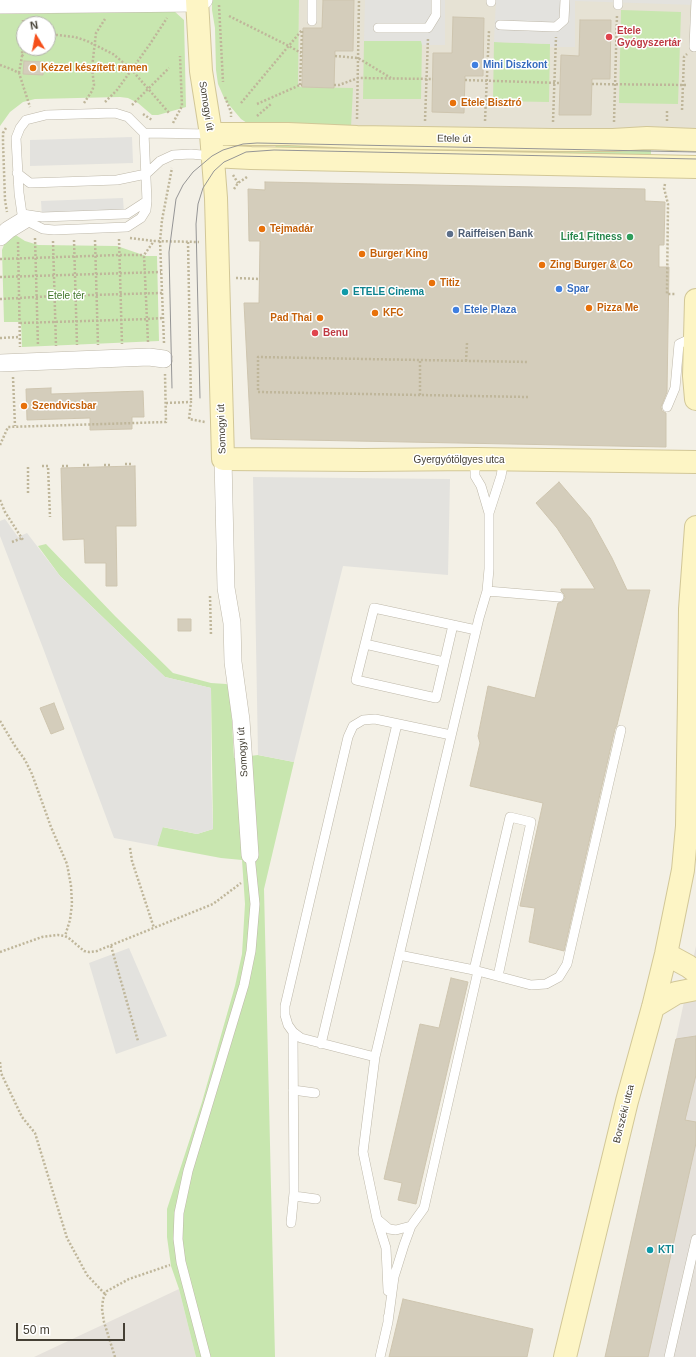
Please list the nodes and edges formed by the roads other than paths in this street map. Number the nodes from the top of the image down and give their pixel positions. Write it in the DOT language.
graph roads {
  1 [pos="312,0"];
  2 [pos="436,0"];
  3 [pos="565,0"];
  4 [pos="696,0"];
  5 [pos="200,1"];
  6 [pos="10,4"];
  7 [pos="312,21"];
  8 [pos="500,25"];
  9 [pos="378,28"];
  10 [pos="694,47"];
  11 [pos="144,133"];
  12 [pos="696,140"];
  13 [pos="212,145"];
  14 [pos="251,158"];
  15 [pos="696,167"];
  16 [pos="18,173"];
  17 [pos="146,174"];
  18 [pos="216,198"];
  19 [pos="147,201"];
  20 [pos="20,223"];
  21 [pos="0,237"];
  22 [pos="691,313"];
  23 [pos="156,358"];
  24 [pos="11,362"];
  25 [pos="696,399"];
  26 [pos="667,407"];
  27 [pos="223,459"];
  28 [pos="475,459"];
  29 [pos="504,459"];
  30 [pos="696,462"];
  31 [pos="489,513"];
  32 [pos="696,527"];
  33 [pos="487,591"];
  34 [pos="559,597"];
  35 [pos="693,609"];
  36 [pos="453,624"];
  37 [pos="476,630"];
  38 [pos="365,644"];
  39 [pos="444,662"];
  40 [pos="397,724"];
  41 [pos="621,730"];
  42 [pos="451,736"];
  43 [pos="250,862"];
  44 [pos="689,871"];
  45 [pos="666,954"];
  46 [pos="399,955"];
  47 [pos="476,971"];
  48 [pos="696,972"];
  49 [pos="498,976"];
  50 [pos="696,989"];
  51 [pos="653,1007"];
  52 [pos="293,1032"];
  53 [pos="321,1044"];
  54 [pos="375,1057"];
  55 [pos="294,1090"];
  56 [pos="315,1093"];
  57 [pos="294,1196"];
  58 [pos="316,1199"];
  59 [pos="377,1219"];
  60 [pos="291,1223"];
  61 [pos="411,1226"];
  62 [pos="696,1239"];
  63 [pos="692,1274"];
  64 [pos="388,1322"];
  65 [pos="206,1357"];
  66 [pos="380,1357"];
  67 [pos="565,1357"];
  68 [pos="670,1357"];
  1 -- 7 [label="lane"];
  2 -- 9 [label="lane"];
  3 -- 8 [label="lane"];
  4 -- 10 [label="lane"];
  5 -- 6 [label="street"];
  5 -- 13 [label="main road, Somogyi út"];
  11 -- 13 [label="lane"];
  11 -- 16 [label="lane"];
  11 -- 17 [label="lane"];
  12 -- 13 [label="main road, Etele út"];
  13 -- 14 [label="main road"];
  13 -- 17 [label="lane"];
  13 -- 18 [label="main road, Somogyi út"];
  14 -- 15 [label="main road"];
  14 -- 18 [label="main road"];
  16 -- 17 [label="lane"];
  16 -- 20 [label="lane"];
  17 -- 19 [label="lane"];
  18 -- 27 [label="main road, Somogyi út"];
  19 -- 20 [label="lane"];
  19 -- 20 [label="lane"];
  20 -- 21 [label="street"];
  22 -- 25 [label="main road"];
  22 -- 26 [label="lane"];
  23 -- 24 [label="street"];
  27 -- 28 [label="main road, Gyergyótölgyes utca"];
  27 -- 43 [label="street, Somogyi út"];
  28 -- 29 [label="main road, Gyergyótölgyes utca"];
  28 -- 31 [label="lane"];
  29 -- 30 [label="main road, Gyergyótölgyes utca"];
  29 -- 31 [label="lane"];
  31 -- 33 [label="lane"];
  32 -- 35 [label="main road, Borszéki utca"];
  33 -- 34 [label="lane"];
  33 -- 37 [label="lane"];
  35 -- 44 [label="main road, Borszéki utca"];
  36 -- 37 [label="lane"];
  36 -- 38 [label="lane"];
  36 -- 39 [label="lane"];
  37 -- 42 [label="lane"];
  38 -- 39 [label="lane"];
  38 -- 39 [label="lane"];
  40 -- 42 [label="lane"];
  40 -- 52 [label="lane"];
  40 -- 53 [label="lane"];
  41 -- 49 [label="lane"];
  42 -- 46 [label="lane"];
  43 -- 65 [label="lane"];
  44 -- 45 [label="main road, Borszéki utca"];
  45 -- 48 [label="main road"];
  45 -- 51 [label="main road, Borszéki utca"];
  46 -- 47 [label="lane"];
  46 -- 54 [label="lane"];
  47 -- 49 [label="lane"];
  47 -- 49 [label="lane"];
  47 -- 61 [label="lane"];
  50 -- 51 [label="main road"];
  51 -- 67 [label="main road, Borszéki utca"];
  52 -- 53 [label="lane"];
  52 -- 55 [label="lane"];
  53 -- 54 [label="lane"];
  54 -- 59 [label="lane"];
  55 -- 56 [label="lane"];
  55 -- 57 [label="lane"];
  57 -- 58 [label="lane"];
  57 -- 60 [label="lane"];
  59 -- 61 [label="lane"];
  59 -- 64 [label="lane"];
  61 -- 64 [label="lane"];
  62 -- 63 [label="lane"];
  63 -- 68 [label="lane"];
  64 -- 66 [label="lane"];
}
